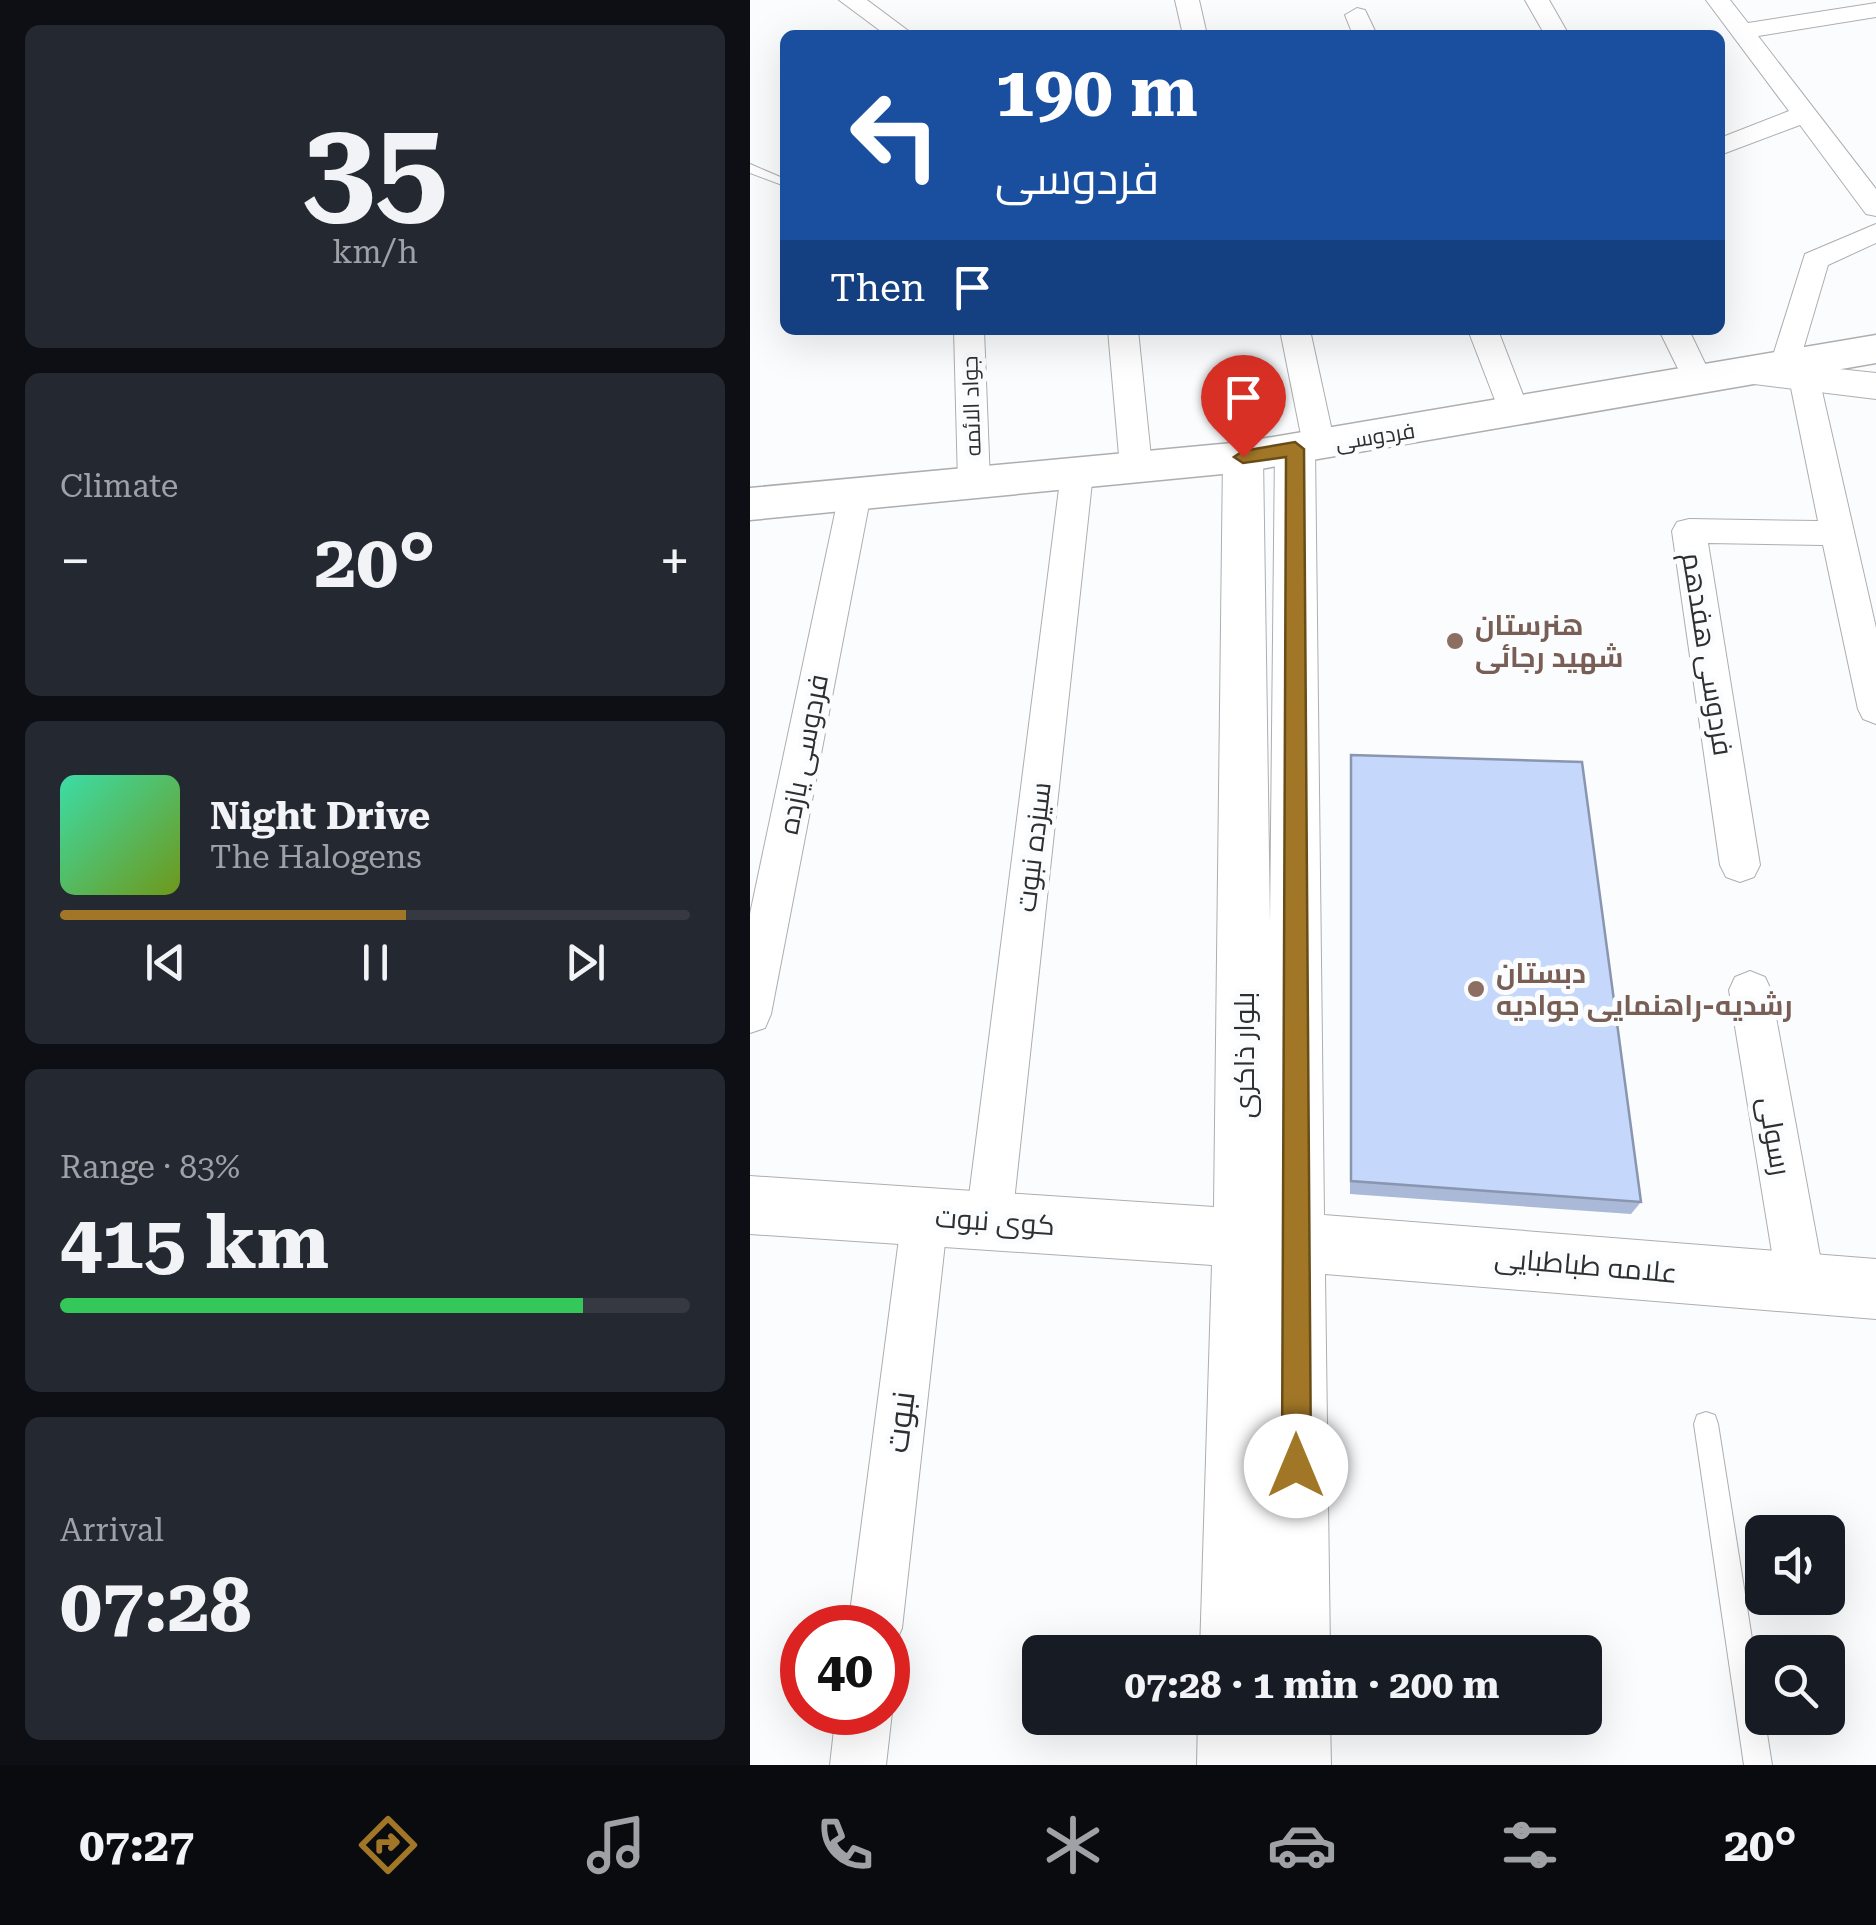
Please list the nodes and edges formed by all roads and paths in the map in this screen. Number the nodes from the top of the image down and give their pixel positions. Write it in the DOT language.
graph roads {
  1 [pos="851,0"];
  2 [pos="1186,0"];
  3 [pos="1537,0"];
  4 [pos="1718,0"];
  5 [pos="1876,10"];
  6 [pos="895,30"];
  7 [pos="1194,30"];
  8 [pos="1554,30"];
  9 [pos="1744,31"];
  10 [pos="1806,114"];
  11 [pos="1725,145"];
  12 [pos="750,168"];
  13 [pos="780,182"];
  14 [pos="1876,208"];
  15 [pos="1876,233"];
  16 [pos="969,335"];
  17 [pos="1123,335"];
  18 [pos="1296,335"];
  19 [pos="1485,335"];
  20 [pos="1676,335"];
  21 [pos="1876,349"];
  22 [pos="1778,371"];
  23 [pos="1698,380"];
  24 [pos="1876,386"];
  25 [pos="1514,413"];
  26 [pos="1307,447"];
  27 [pos="1243,457"];
  28 [pos="1136,467"];
  29 [pos="1077,472"];
  30 [pos="974,482"];
  31 [pos="855,494"];
  32 [pos="750,504"];
  33 [pos="1837,533"];
  34 [pos="1876,709"];
  35 [pos="1740,865"];
  36 [pos="1750,990"];
  37 [pos="750,1014"];
  38 [pos="750,1205"];
  39 [pos="925,1216"];
  40 [pos="989,1220"];
  41 [pos="1268,1240"];
  42 [pos="1801,1283"];
  43 [pos="1876,1289"];
  44 [pos="1706,1424"];
  45 [pos="878,1605"];
  46 [pos="1235,1635"];
  47 [pos="1295,1635"];
  48 [pos="861,1735"];
  49 [pos="1233,1735"];
  50 [pos="1296,1735"];
  51 [pos="858,1765"];
  52 [pos="1232,1765"];
  53 [pos="1296,1765"];
  54 [pos="1758,1765"];
  1 -- 6 [label="street"];
  2 -- 7 [label="street"];
  3 -- 8 [label="street"];
  4 -- 9 [label="street"];
  5 -- 9 [label="street"];
  9 -- 10 [label="street"];
  10 -- 11 [label="street"];
  10 -- 14 [label="street"];
  12 -- 13 [label="lane"];
  15 -- 22 [label="street"];
  16 -- 30 [label="street, جواد الائمه"];
  17 -- 28 [label="street"];
  18 -- 26 [label="street"];
  19 -- 25 [label="street"];
  20 -- 23 [label="street"];
  21 -- 22 [label="main road, فردوسی"];
  22 -- 23 [label="main road, فردوسی"];
  22 -- 24 [label="street"];
  22 -- 33 [label="street"];
  23 -- 25 [label="main road, فردوسی"];
  25 -- 26 [label="main road, فردوسی"];
  26 -- 27 [label="main road, فردوسی"];
  26 -- 41 [label="street, بلوار ذاکری"];
  27 -- 28 [label="main road, فردوسی"];
  27 -- 41 [label="street, بلوار ذاکری"];
  28 -- 29 [label="main road, فردوسی"];
  29 -- 30 [label="main road, فردوسی"];
  29 -- 40 [label="street, سیزده نبوت"];
  30 -- 31 [label="main road, فردوسی"];
  31 -- 32 [label="main road, فردوسی"];
  31 -- 37 [label="street, فردوسی یازده"];
  33 -- 34 [label="street"];
  33 -- 35 [label="street, فردوسی هفدهم"];
  36 -- 42 [label="street, رسولی"];
  38 -- 39 [label="street, کوی نبوت"];
  39 -- 40 [label="street, کوی نبوت"];
  39 -- 45 [label="street, نبوت"];
  40 -- 41 [label="street, کوی نبوت"];
  41 -- 42 [label="street, علامه طباطبایی"];
  41 -- 46 [label="street, بلوار ذاکری"];
  41 -- 47 [label="street, بلوار ذاکری"];
  42 -- 43 [label="street, علامه طباطبایی"];
  44 -- 54 [label="lane"];
  48 -- 51 [label="street"];
  49 -- 52 [label="street"];
  50 -- 53 [label="street"];
}
